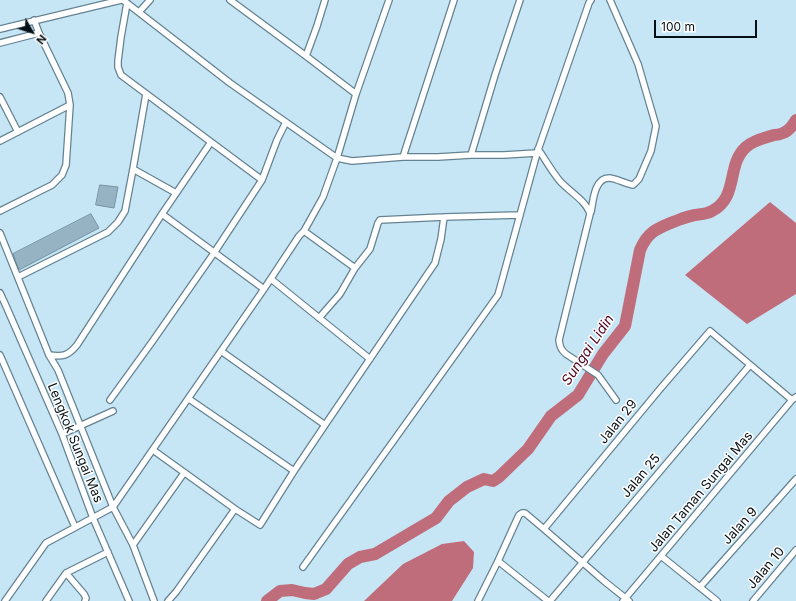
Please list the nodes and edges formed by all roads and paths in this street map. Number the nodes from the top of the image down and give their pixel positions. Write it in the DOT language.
graph roads {
  1 [pos="150,0"];
  2 [pos="230,0"];
  3 [pos="325,0"];
  4 [pos="389,0"];
  5 [pos="454,0"];
  6 [pos="520,0"];
  7 [pos="591,0"];
  8 [pos="610,0"];
  9 [pos="124,1"];
  10 [pos="139,12"];
  11 [pos="34,20"];
  12 [pos="0,29"];
  13 [pos="39,33"];
  14 [pos="0,43"];
  15 [pos="306,56"];
  16 [pos="146,94"];
  17 [pos="356,94"];
  18 [pos="0,97"];
  19 [pos="70,105"];
  20 [pos="286,122"];
  21 [pos="18,132"];
  22 [pos="0,141"];
  23 [pos="211,142"];
  24 [pos="538,151"];
  25 [pos="471,155"];
  26 [pos="403,156"];
  27 [pos="337,158"];
  28 [pos="133,169"];
  29 [pos="262,180"];
  30 [pos="176,193"];
  31 [pos="0,211"];
  32 [pos="162,214"];
  33 [pos="590,214"];
  34 [pos="520,215"];
  35 [pos="444,217"];
  36 [pos="304,231"];
  37 [pos="0,233"];
  38 [pos="214,253"];
  39 [pos="355,268"];
  40 [pos="18,277"];
  41 [pos="271,279"];
  42 [pos="264,289"];
  43 [pos="0,293"];
  44 [pos="6,306"];
  45 [pos="0,309"];
  46 [pos="319,318"];
  47 [pos="221,352"];
  48 [pos="0,355"];
  49 [pos="49,355"];
  50 [pos="370,359"];
  51 [pos="750,365"];
  52 [pos="188,399"];
  53 [pos="794,399"];
  54 [pos="110,400"];
  55 [pos="616,400"];
  56 [pos="113,411"];
  57 [pos="325,425"];
  58 [pos="80,426"];
  59 [pos="62,434"];
  60 [pos="153,450"];
  61 [pos="294,471"];
  62 [pos="184,473"];
  63 [pos="796,479"];
  64 [pos="114,507"];
  65 [pos="235,509"];
  66 [pos="93,518"];
  67 [pos="75,527"];
  68 [pos="544,529"];
  69 [pos="133,545"];
  70 [pos="796,550"];
  71 [pos="108,552"];
  72 [pos="661,556"];
  73 [pos="498,561"];
  74 [pos="582,563"];
  75 [pos="303,566"];
  76 [pos="66,573"];
  77 [pos="700,587"];
  78 [pos="626,600"];
  79 [pos="5,601"];
  80 [pos="46,601"];
  81 [pos="85,601"];
  82 [pos="129,601"];
  83 [pos="154,601"];
  84 [pos="168,601"];
  85 [pos="478,601"];
  86 [pos="549,601"];
  87 [pos="717,601"];
  88 [pos="753,601"];
  1 -- 10 [label="street"];
  2 -- 15 [label="street"];
  3 -- 15 [label="street"];
  4 -- 17 [label="street"];
  5 -- 26 [label="street"];
  6 -- 25 [label="street"];
  7 -- 24 [label="street"];
  8 -- 33 [label="street"];
  9 -- 10 [label="street"];
  9 -- 11 [label="street"];
  9 -- 16 [label="street"];
  10 -- 20 [label="street"];
  11 -- 12 [label="street"];
  11 -- 13 [label="street"];
  13 -- 14 [label="street"];
  13 -- 19 [label="street"];
  15 -- 17 [label="street"];
  16 -- 23 [label="street"];
  16 -- 28 [label="street"];
  17 -- 27 [label="street"];
  18 -- 21 [label="street"];
  19 -- 21 [label="street"];
  19 -- 31 [label="street"];
  20 -- 27 [label="street"];
  20 -- 29 [label="street"];
  21 -- 22 [label="street"];
  23 -- 29 [label="street"];
  23 -- 30 [label="street"];
  24 -- 25 [label="street"];
  24 -- 33 [label="street"];
  24 -- 34 [label="street"];
  25 -- 26 [label="street"];
  26 -- 27 [label="street"];
  27 -- 36 [label="street"];
  28 -- 30 [label="street"];
  28 -- 40 [label="street"];
  29 -- 38 [label="street"];
  30 -- 32 [label="street"];
  32 -- 38 [label="street"];
  32 -- 49 [label="street"];
  33 -- 55 [label="street"];
  34 -- 35 [label="street"];
  34 -- 75 [label="street"];
  35 -- 39 [label="street"];
  35 -- 50 [label="street"];
  36 -- 39 [label="street"];
  36 -- 41 [label="street"];
  37 -- 40 [label="street"];
  38 -- 42 [label="street"];
  38 -- 54 [label="street"];
  39 -- 46 [label="street"];
  40 -- 49 [label="street"];
  41 -- 42 [label="street"];
  41 -- 46 [label="street"];
  42 -- 47 [label="street"];
  43 -- 44 [label="street, Lengkok Sungai Mas"];
  44 -- 45 [label="street"];
  44 -- 59 [label="street, Lengkok Sungai Mas"];
  46 -- 50 [label="street"];
  47 -- 52 [label="street"];
  47 -- 57 [label="street"];
  48 -- 67 [label="street"];
  49 -- 58 [label="street"];
  50 -- 57 [label="street"];
  51 -- 53 [label="street"];
  51 -- 68 [label="street, Jalan 29"];
  51 -- 74 [label="street, Jalan 25"];
  52 -- 60 [label="street"];
  52 -- 61 [label="street"];
  53 -- 72 [label="street, Jalan Taman Sungai Mas"];
  56 -- 58 [label="street"];
  57 -- 61 [label="street"];
  58 -- 59 [label="street"];
  58 -- 64 [label="street"];
  59 -- 66 [label="street, Lengkok Sungai Mas"];
  60 -- 62 [label="street"];
  60 -- 64 [label="street"];
  61 -- 65 [label="street"];
  62 -- 65 [label="street"];
  62 -- 69 [label="street"];
  63 -- 77 [label="street, Jalan 9"];
  64 -- 66 [label="street"];
  64 -- 69 [label="street"];
  65 -- 84 [label="street"];
  66 -- 67 [label="street"];
  66 -- 71 [label="street, Lengkok Sungai Mas"];
  67 -- 79 [label="street"];
  68 -- 73 [label="street"];
  68 -- 74 [label="street"];
  69 -- 83 [label="street"];
  70 -- 88 [label="street, Jalan 10"];
  71 -- 76 [label="street"];
  71 -- 82 [label="street, Lengkok Sungai Mas"];
  72 -- 77 [label="street"];
  72 -- 78 [label="street, Jalan Taman Sungai Mas"];
  73 -- 85 [label="street"];
  73 -- 86 [label="street"];
  74 -- 78 [label="street"];
  74 -- 86 [label="street, Jalan 25"];
  76 -- 80 [label="street"];
  76 -- 81 [label="street"];
  77 -- 87 [label="street"];
}
